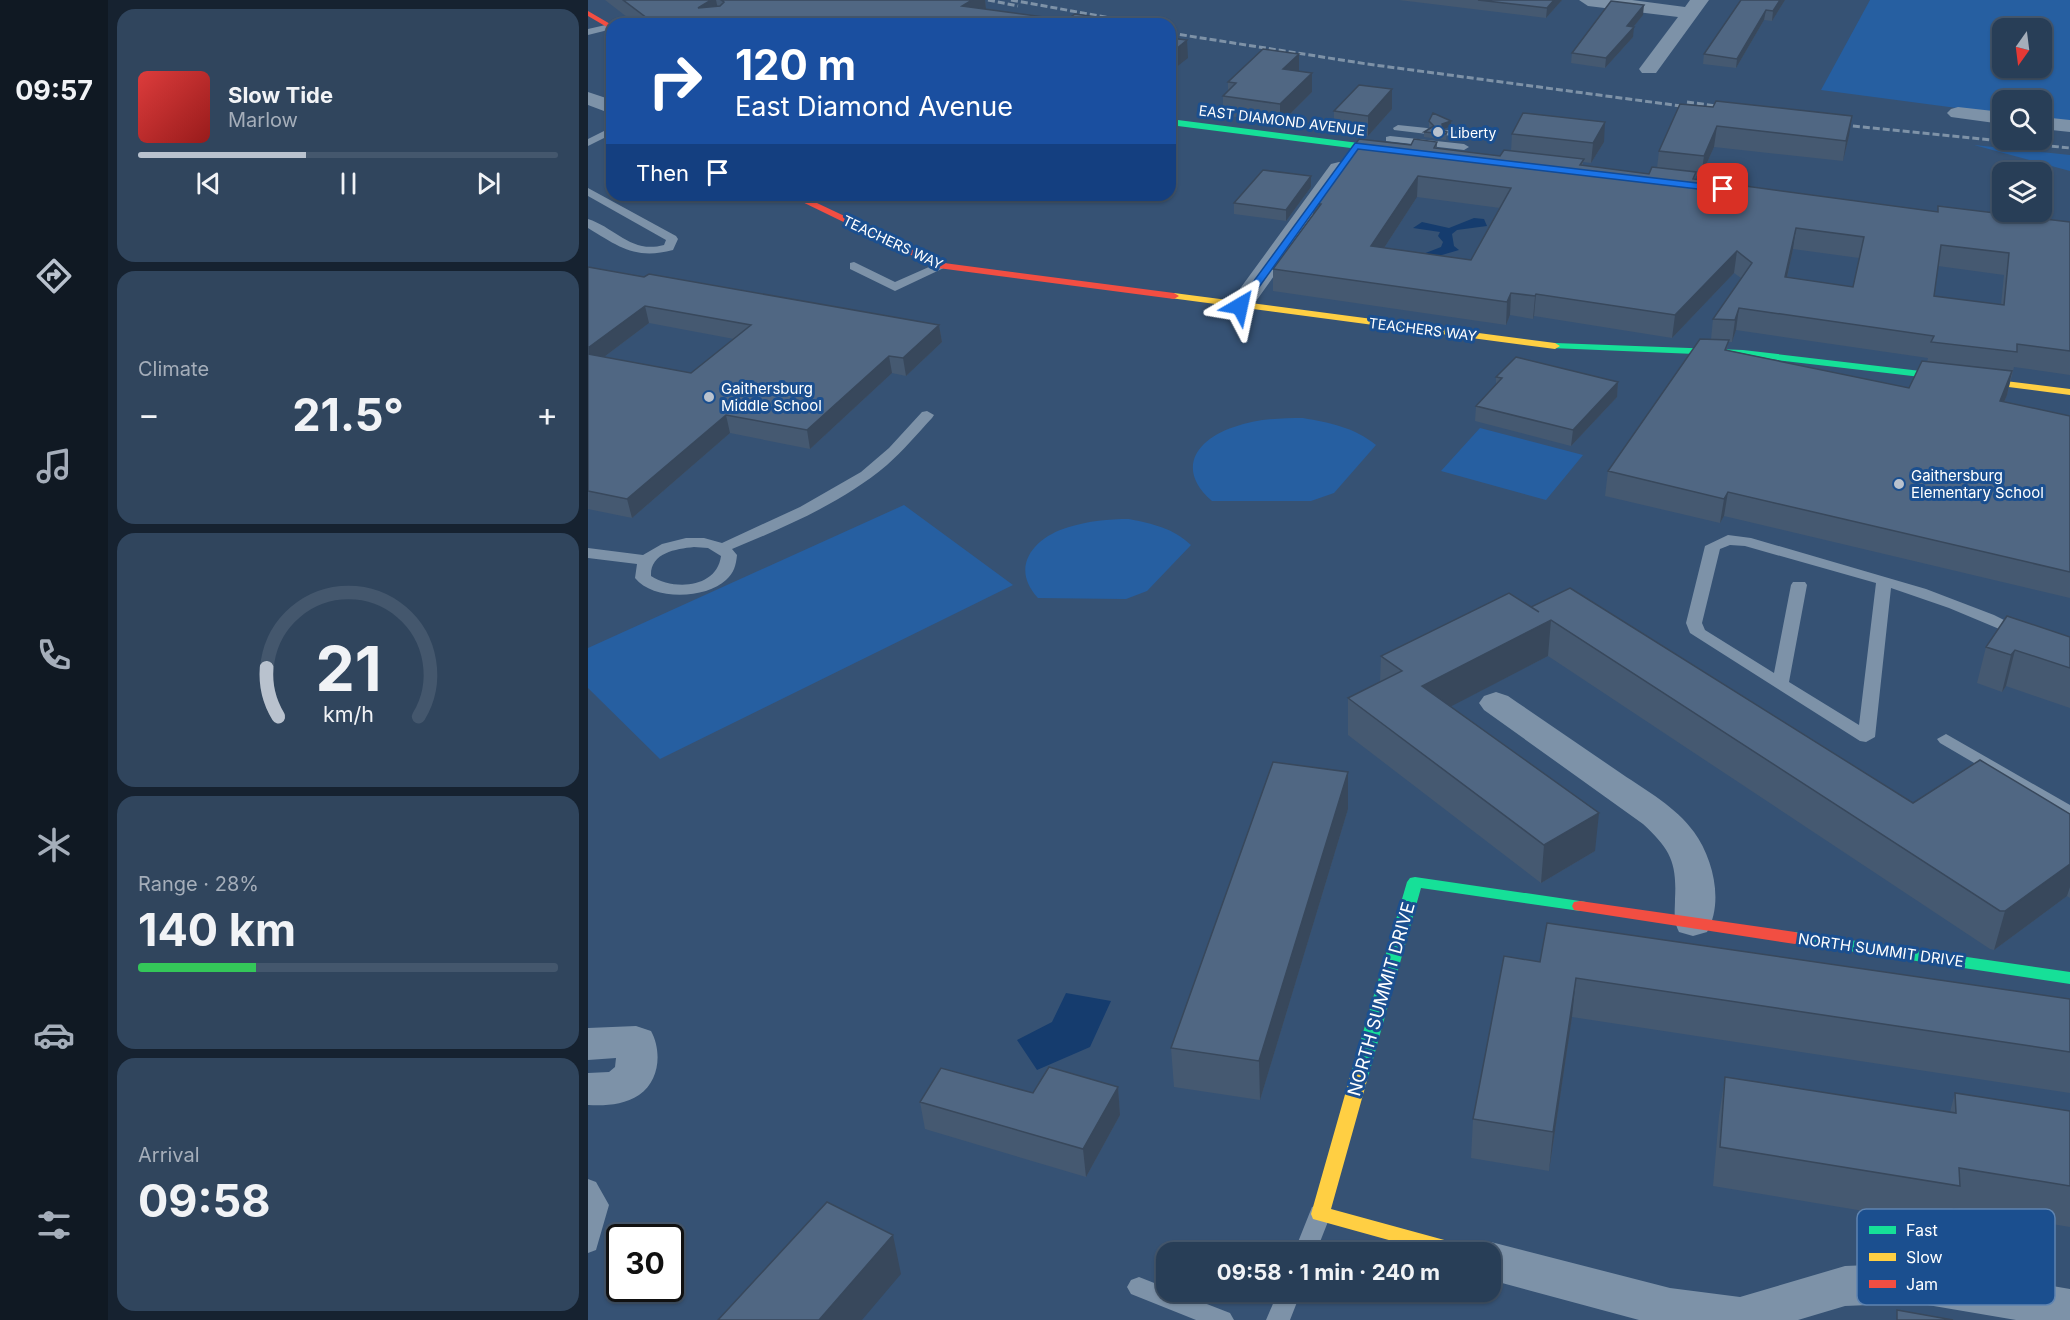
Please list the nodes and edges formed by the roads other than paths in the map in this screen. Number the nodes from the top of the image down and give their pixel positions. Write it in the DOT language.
graph roads {
  1 [pos="1588,0"];
  2 [pos="1695,7"];
  3 [pos="588,13"];
  4 [pos="606,25"];
  5 [pos="606,29"];
  6 [pos="588,32"];
  7 [pos="1649,69"];
  8 [pos="588,98"];
  9 [pos="606,106"];
  10 [pos="1958,113"];
  11 [pos="1992,117"];
  12 [pos="1176,124"];
  13 [pos="2052,124"];
  14 [pos="2070,126"];
  15 [pos="1398,128"];
  16 [pos="1427,131"];
  17 [pos="606,133"];
  18 [pos="1449,133"];
  19 [pos="1471,135"];
  20 [pos="1390,139"];
  21 [pos="588,143"];
  22 [pos="1355,146"];
  23 [pos="1466,153"];
  24 [pos="588,191"];
  25 [pos="806,201"];
  26 [pos="588,222"];
  27 [pos="854,266"];
  28 [pos="942,266"];
  29 [pos="1240,306"];
  30 [pos="2070,392"];
  31 [pos="927,415"];
  32 [pos="722,548"];
  33 [pos="588,553"];
  34 [pos="646,560"];
  35 [pos="1884,581"];
  36 [pos="1799,585"];
  37 [pos="2041,642"];
  38 [pos="1780,683"];
  39 [pos="1496,703"];
  40 [pos="1946,739"];
  41 [pos="2070,813"];
  42 [pos="1693,922"];
  43 [pos="2070,978"];
  44 [pos="588,1044"];
  45 [pos="588,1089"];
  46 [pos="588,1188"];
  47 [pos="1320,1214"];
  48 [pos="1309,1242"];
  49 [pos="1422,1242"];
  50 [pos="588,1243"];
  51 [pos="1501,1265"];
  52 [pos="1857,1285"];
  53 [pos="1138,1287"];
  54 [pos="1285,1302"];
  55 [pos="2046,1305"];
  56 [pos="2070,1309"];
  57 [pos="1222,1320"];
  58 [pos="1278,1320"];
  1 -- 2 [label="street"];
  2 -- 7 [label="street"];
  3 -- 4 [label="street"];
  5 -- 6 [label="lane"];
  8 -- 9 [label="street"];
  10 -- 11 [label="street"];
  12 -- 22 [label="street, EAST DIAMOND AVENUE"];
  13 -- 14 [label="street"];
  15 -- 16 [label="lane"];
  17 -- 21 [label="lane"];
  18 -- 19 [label="lane"];
  20 -- 23 [label="lane"];
  22 -- 23 [label="street, EAST DIAMOND AVENUE"];
  22 -- 29 [label="street"];
  24 -- 26 [label="lane"];
  25 -- 28 [label="street, TEACHERS WAY"];
  27 -- 28 [label="lane"];
  28 -- 29 [label="street, TEACHERS WAY"];
  29 -- 30 [label="street, TEACHERS WAY"];
  31 -- 32 [label="lane"];
  32 -- 34 [label="lane"];
  32 -- 34 [label="lane"];
  33 -- 34 [label="lane"];
  35 -- 37 [label="lane"];
  35 -- 38 [label="lane"];
  35 -- 38 [label="lane"];
  36 -- 38 [label="lane"];
  39 -- 42 [label="street"];
  40 -- 41 [label="lane"];
  42 -- 43 [label="street, NORTH SUMMIT DRIVE"];
  42 -- 47 [label="street, NORTH SUMMIT DRIVE"];
  44 -- 45 [label="street"];
  46 -- 50 [label="lane"];
  47 -- 48 [label="lane"];
  47 -- 49 [label="street"];
  51 -- 52 [label="street"];
  53 -- 57 [label="lane"];
  54 -- 58 [label="lane"];
  55 -- 56 [label="street"];
}
